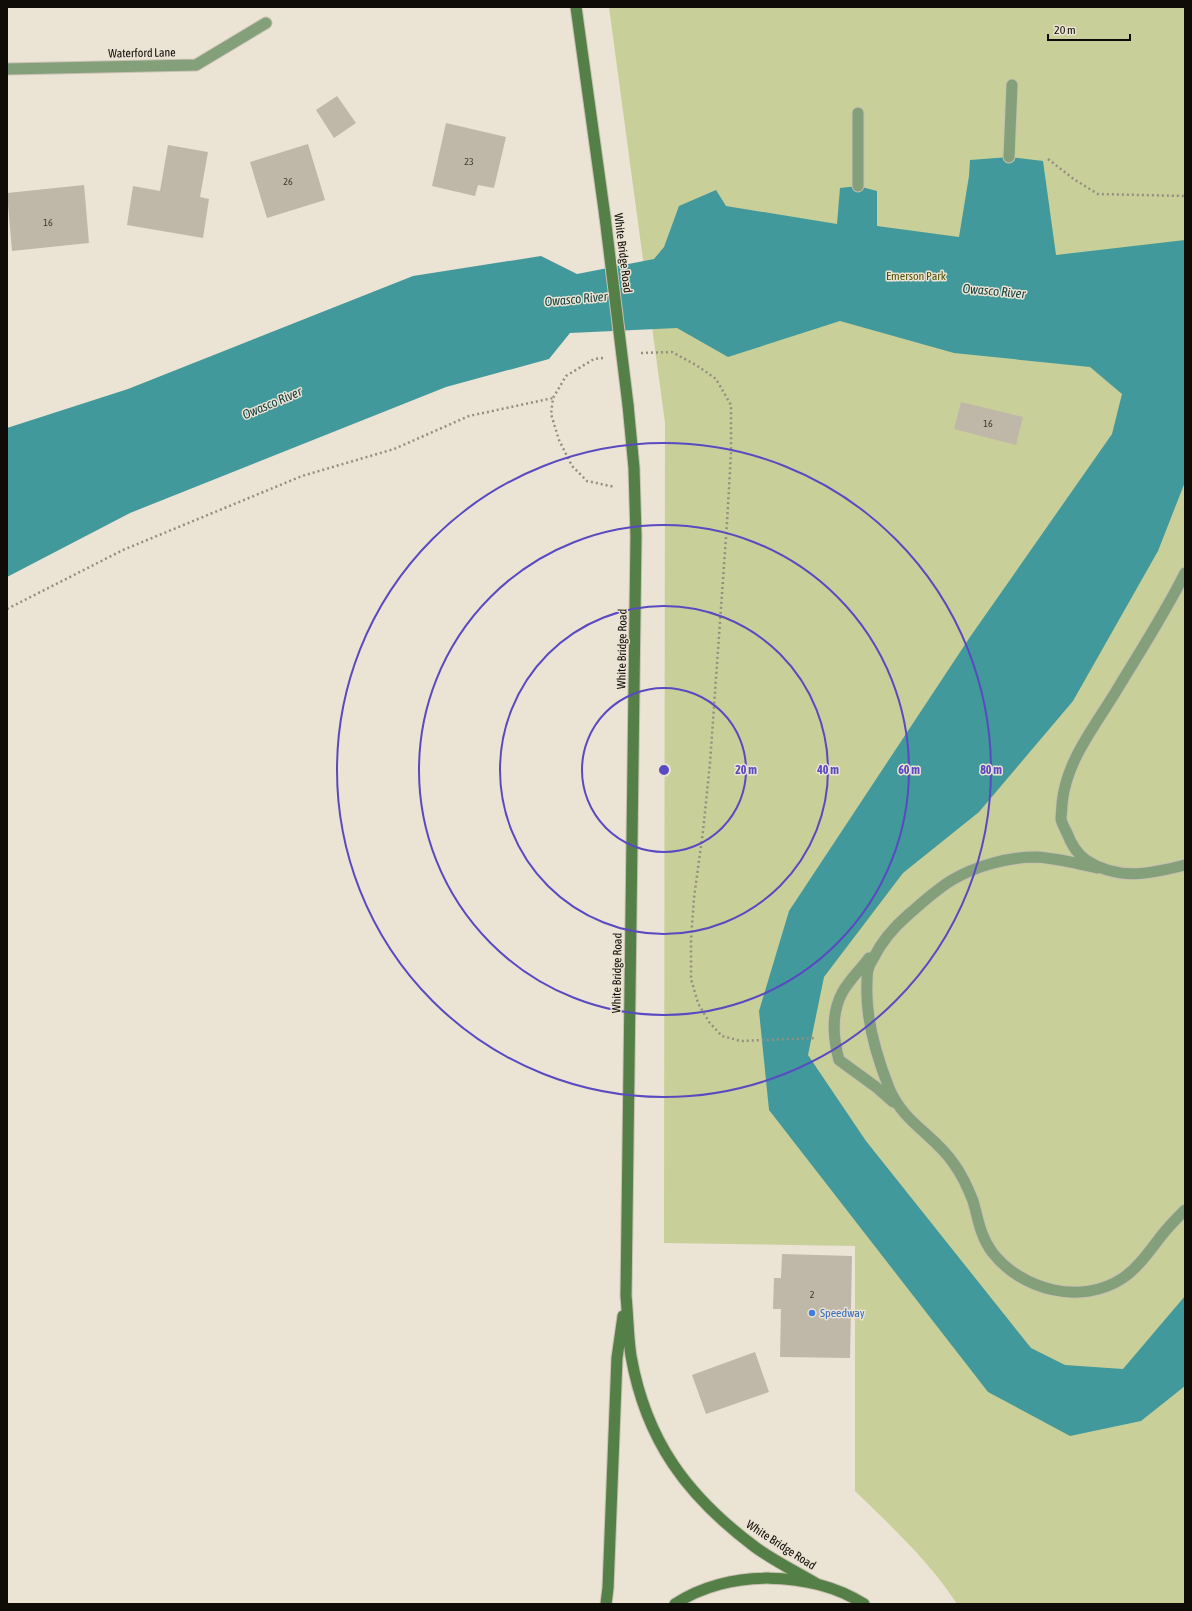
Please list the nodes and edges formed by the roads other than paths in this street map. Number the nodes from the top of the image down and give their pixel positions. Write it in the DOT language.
graph roads {
  1 [pos="576,7"];
  2 [pos="266,23"];
  3 [pos="7,69"];
  4 [pos="1012,85"];
  5 [pos="858,113"];
  6 [pos="1009,157"];
  7 [pos="858,186"];
  8 [pos="1185,573"];
  9 [pos="1185,865"];
  10 [pos="1098,868"];
  11 [pos="881,944"];
  12 [pos="900,1108"];
  13 [pos="1185,1210"];
  14 [pos="626,1296"];
  15 [pos="818,1584"];
  16 [pos="606,1604"];
  17 [pos="675,1604"];
  18 [pos="864,1604"];
  1 -- 14 [label="main road, White Bridge Road, bridge"];
  2 -- 3 [label="street, Waterford Lane"];
  4 -- 6 [label="street"];
  5 -- 7 [label="street"];
  8 -- 10 [label="street"];
  9 -- 10 [label="street"];
  10 -- 11 [label="street"];
  11 -- 12 [label="street"];
  11 -- 12 [label="street"];
  12 -- 13 [label="street"];
  14 -- 15 [label="main road, White Bridge Road"];
  14 -- 16 [label="main road, White Bridge Road"];
  15 -- 17 [label="main road"];
  15 -- 18 [label="main road"];
}
